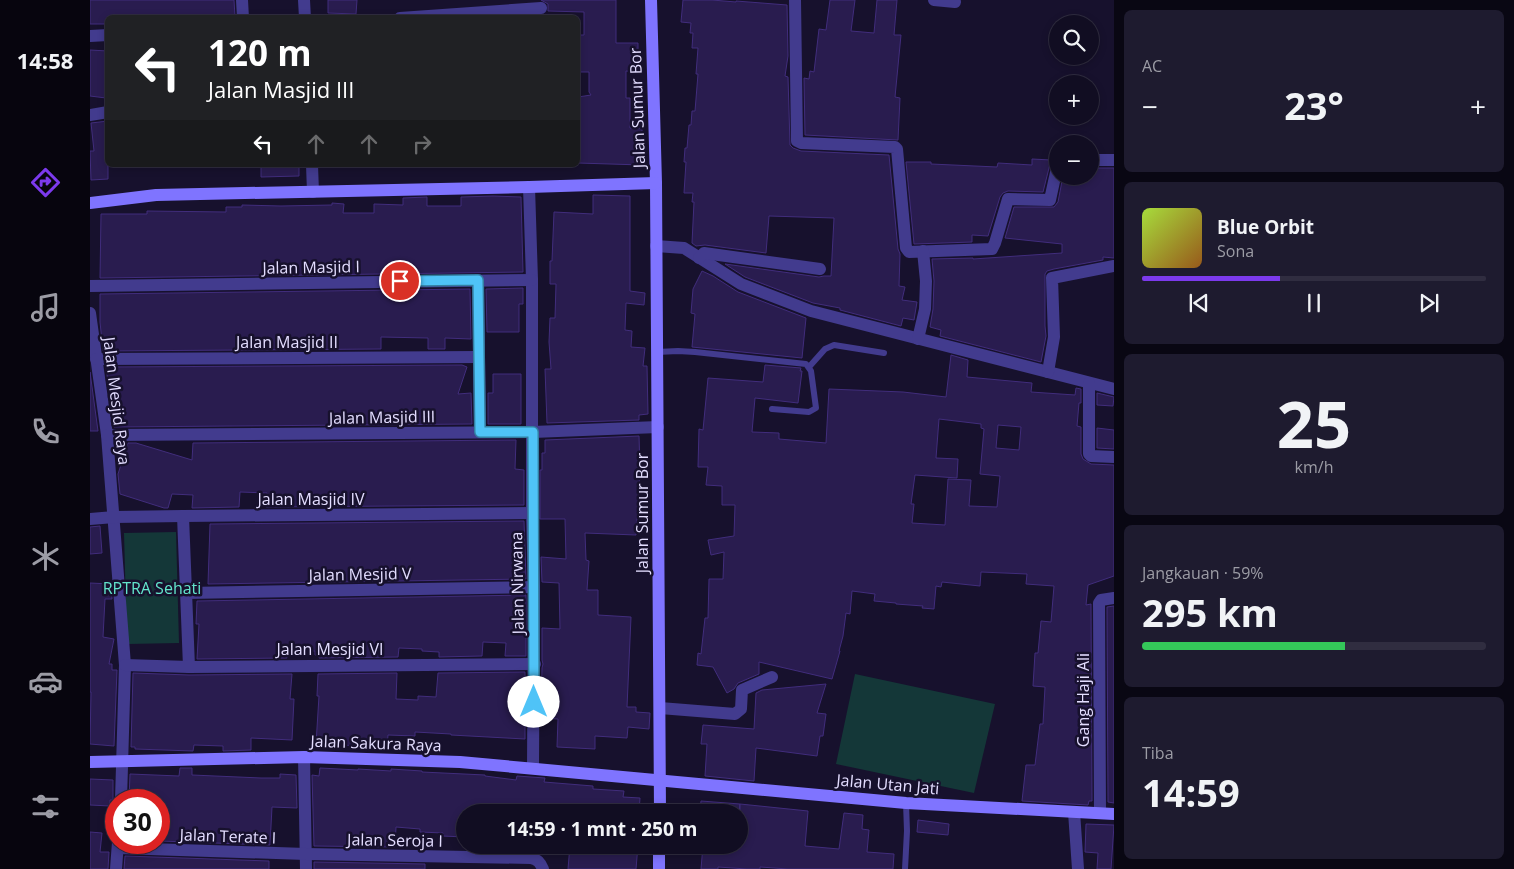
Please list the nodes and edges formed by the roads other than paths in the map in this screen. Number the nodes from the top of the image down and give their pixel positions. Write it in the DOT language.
graph roads {
  1 [pos="242,0"];
  2 [pos="304,0"];
  3 [pos="651,0"];
  4 [pos="796,0"];
  5 [pos="934,0"];
  6 [pos="955,2"];
  7 [pos="541,8"];
  8 [pos="243,15"];
  9 [pos="305,15"];
  10 [pos="442,15"];
  11 [pos="105,35"];
  12 [pos="90,36"];
  13 [pos="105,112"];
  14 [pos="90,115"];
  15 [pos="1099,160"];
  16 [pos="1114,160"];
  17 [pos="312,167"];
  18 [pos="656,183"];
  19 [pos="1053,185"];
  20 [pos="529,187"];
  21 [pos="313,192"];
  22 [pos="90,203"];
  23 [pos="663,246"];
  24 [pos="923,251"];
  25 [pos="699,258"];
  26 [pos="1114,266"];
  27 [pos="820,269"];
  28 [pos="478,280"];
  29 [pos="532,280"];
  30 [pos="90,286"];
  31 [pos="90,313"];
  32 [pos="918,339"];
  33 [pos="657,352"];
  34 [pos="884,354"];
  35 [pos="478,357"];
  36 [pos="96,359"];
  37 [pos="809,367"];
  38 [pos="1048,372"];
  39 [pos="1089,383"];
  40 [pos="1114,389"];
  41 [pos="772,409"];
  42 [pos="658,428"];
  43 [pos="480,432"];
  44 [pos="533,432"];
  45 [pos="107,435"];
  46 [pos="1114,457"];
  47 [pos="532,513"];
  48 [pos="183,516"];
  49 [pos="114,517"];
  50 [pos="90,520"];
  51 [pos="534,587"];
  52 [pos="187,593"];
  53 [pos="1114,598"];
  54 [pos="534,664"];
  55 [pos="125,665"];
  56 [pos="189,667"];
  57 [pos="772,676"];
  58 [pos="660,708"];
  59 [pos="660,746"];
  60 [pos="304,757"];
  61 [pos="90,762"];
  62 [pos="122,762"];
  63 [pos="533,768"];
  64 [pos="629,777"];
  65 [pos="660,781"];
  66 [pos="121,789"];
  67 [pos="906,803"];
  68 [pos="660,804"];
  69 [pos="1074,812"];
  70 [pos="1100,813"];
  71 [pos="1114,814"];
  72 [pos="170,847"];
  73 [pos="117,854"];
  74 [pos="306,854"];
  75 [pos="659,854"];
  76 [pos="542,866"];
  77 [pos="116,869"];
  78 [pos="306,869"];
  79 [pos="659,869"];
  80 [pos="905,869"];
  81 [pos="1078,869"];
  1 -- 8 [label="street"];
  2 -- 9 [label="street"];
  3 -- 18 [label="main road, Jalan Sumur Bor"];
  4 -- 24 [label="street"];
  5 -- 6 [label="street"];
  7 -- 10 [label="street"];
  11 -- 12 [label="street"];
  13 -- 14 [label="street"];
  15 -- 16 [label="street"];
  17 -- 21 [label="street"];
  18 -- 20 [label="main road"];
  18 -- 23 [label="main road, Jalan Sumur Bor"];
  19 -- 24 [label="street"];
  20 -- 21 [label="main road"];
  20 -- 29 [label="street, Jalan Nirwana"];
  21 -- 22 [label="main road"];
  23 -- 25 [label="street"];
  23 -- 33 [label="main road, Jalan Sumur Bor"];
  24 -- 32 [label="street"];
  25 -- 27 [label="street"];
  25 -- 32 [label="street"];
  26 -- 38 [label="street"];
  28 -- 29 [label="street, Jalan Masjid I"];
  28 -- 30 [label="street, Jalan Masjid I"];
  28 -- 35 [label="street"];
  29 -- 44 [label="street, Jalan Nirwana"];
  31 -- 36 [label="street, Jalan Mesjid Raya"];
  32 -- 38 [label="street"];
  33 -- 37 [label="lane"];
  33 -- 42 [label="main road, Jalan Sumur Bor"];
  34 -- 37 [label="lane"];
  35 -- 36 [label="street, Jalan Masjid II"];
  35 -- 43 [label="street"];
  36 -- 45 [label="street, Jalan Mesjid Raya"];
  37 -- 41 [label="lane"];
  38 -- 39 [label="street"];
  39 -- 40 [label="street"];
  39 -- 46 [label="street"];
  42 -- 44 [label="street, Jalan Masjid III"];
  42 -- 58 [label="main road, Jalan Sumur Bor"];
  43 -- 44 [label="street, Jalan Masjid III"];
  43 -- 45 [label="street, Jalan Masjid III"];
  44 -- 47 [label="street, Jalan Nirwana"];
  45 -- 49 [label="street, Jalan Mesjid Raya"];
  47 -- 48 [label="street, Jalan Masjid IV"];
  47 -- 51 [label="street, Jalan Nirwana"];
  48 -- 49 [label="street, Jalan Masjid IV"];
  48 -- 52 [label="street"];
  49 -- 50 [label="street, Jalan Masjid IV"];
  49 -- 55 [label="street, Jalan Mesjid Raya"];
  51 -- 52 [label="street, Jalan Mesjid V"];
  51 -- 54 [label="street, Jalan Nirwana"];
  52 -- 56 [label="street"];
  53 -- 70 [label="street, Gang Haji Ali"];
  54 -- 56 [label="street, Jalan Mesjid VI"];
  54 -- 63 [label="street, Jalan Nirwana"];
  55 -- 56 [label="street, Jalan Mesjid VI"];
  55 -- 62 [label="street, Jalan Mesjid Raya"];
  57 -- 58 [label="street"];
  58 -- 59 [label="main road, Jalan Sumur Bor"];
  59 -- 64 [label="main road"];
  59 -- 65 [label="main road, Jalan Sumur Bor"];
  60 -- 62 [label="main road, Jalan Sakura Raya"];
  60 -- 63 [label="main road, Jalan Sakura Raya"];
  60 -- 74 [label="street"];
  61 -- 62 [label="main road, Jalan Sakura Raya"];
  62 -- 66 [label="street, Jalan Mesjid Raya"];
  63 -- 64 [label="main road, Jalan Sakura Raya"];
  64 -- 65 [label="main road, Jalan Sakura Raya"];
  65 -- 67 [label="main road, Jalan Utan Jati"];
  65 -- 68 [label="main road, Jalan Sumur Bor"];
  67 -- 69 [label="main road, Jalan Utan Jati"];
  67 -- 80 [label="lane"];
  69 -- 70 [label="main road, Jalan Utan Jati"];
  69 -- 81 [label="street"];
  70 -- 71 [label="main road, Jalan Utan Jati"];
  72 -- 74 [label="street, Jalan Terate I"];
  73 -- 77 [label="street"];
  74 -- 76 [label="street, Jalan Seroja I"];
  74 -- 78 [label="street"];
  75 -- 79 [label="main road"];
}
